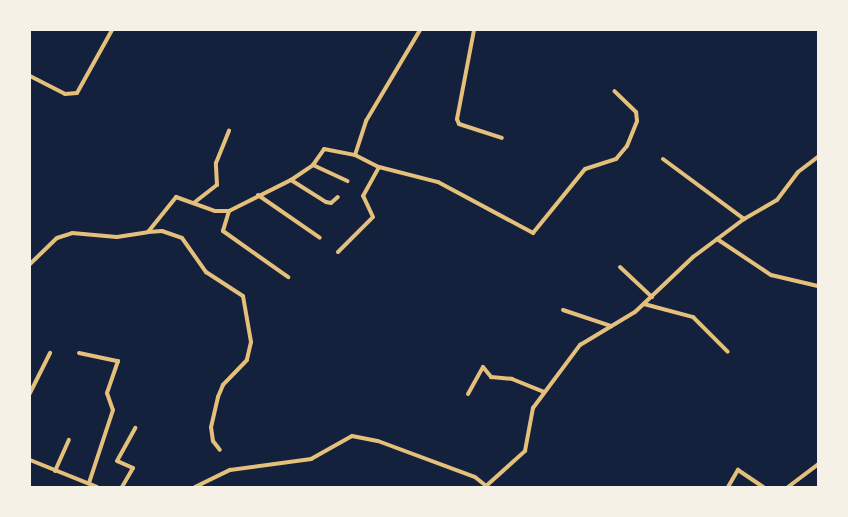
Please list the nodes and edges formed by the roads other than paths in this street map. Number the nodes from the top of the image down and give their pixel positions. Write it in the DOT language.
graph roads {
  1 [pos="112,30"];
  2 [pos="420,30"];
  3 [pos="474,30"];
  4 [pos="30,76"];
  5 [pos="614,91"];
  6 [pos="229,131"];
  7 [pos="502,138"];
  8 [pos="355,155"];
  9 [pos="818,157"];
  10 [pos="663,159"];
  11 [pos="313,165"];
  12 [pos="379,167"];
  13 [pos="291,180"];
  14 [pos="347,181"];
  15 [pos="258,195"];
  16 [pos="338,197"];
  17 [pos="195,202"];
  18 [pos="229,212"];
  19 [pos="744,219"];
  20 [pos="148,232"];
  21 [pos="320,238"];
  22 [pos="717,239"];
  23 [pos="338,252"];
  24 [pos="30,264"];
  25 [pos="620,268"];
  26 [pos="288,277"];
  27 [pos="818,286"];
  28 [pos="652,297"];
  29 [pos="644,304"];
  30 [pos="563,310"];
  31 [pos="611,326"];
  32 [pos="50,352"];
  33 [pos="728,352"];
  34 [pos="79,353"];
  35 [pos="544,392"];
  36 [pos="30,393"];
  37 [pos="468,394"];
  38 [pos="135,428"];
  39 [pos="69,440"];
  40 [pos="220,450"];
  41 [pos="30,460"];
  42 [pos="818,464"];
  43 [pos="55,471"];
  44 [pos="89,483"];
  45 [pos="485,486"];
  46 [pos="97,487"];
  47 [pos="122,487"];
  48 [pos="195,487"];
  49 [pos="728,487"];
  50 [pos="763,487"];
  51 [pos="788,487"];
  1 -- 4 [label="street"];
  2 -- 8 [label="street"];
  3 -- 7 [label="street"];
  5 -- 12 [label="street"];
  6 -- 17 [label="street"];
  8 -- 11 [label="street"];
  8 -- 12 [label="street"];
  9 -- 19 [label="street"];
  10 -- 19 [label="street"];
  11 -- 13 [label="street"];
  11 -- 14 [label="street"];
  12 -- 23 [label="street"];
  13 -- 15 [label="street"];
  13 -- 16 [label="street"];
  15 -- 18 [label="street"];
  15 -- 21 [label="street"];
  17 -- 18 [label="street"];
  17 -- 20 [label="street"];
  18 -- 26 [label="street"];
  19 -- 22 [label="street"];
  20 -- 24 [label="street"];
  20 -- 40 [label="street"];
  22 -- 27 [label="street"];
  22 -- 28 [label="street"];
  25 -- 28 [label="street"];
  28 -- 29 [label="street"];
  29 -- 31 [label="street"];
  29 -- 33 [label="street"];
  30 -- 31 [label="street"];
  31 -- 35 [label="street"];
  32 -- 36 [label="street"];
  34 -- 44 [label="street"];
  35 -- 37 [label="street"];
  35 -- 45 [label="street"];
  38 -- 47 [label="street"];
  39 -- 43 [label="street"];
  41 -- 43 [label="street"];
  42 -- 51 [label="street"];
  43 -- 44 [label="street"];
  44 -- 46 [label="street"];
  45 -- 48 [label="street"];
  49 -- 50 [label="street"];
}
